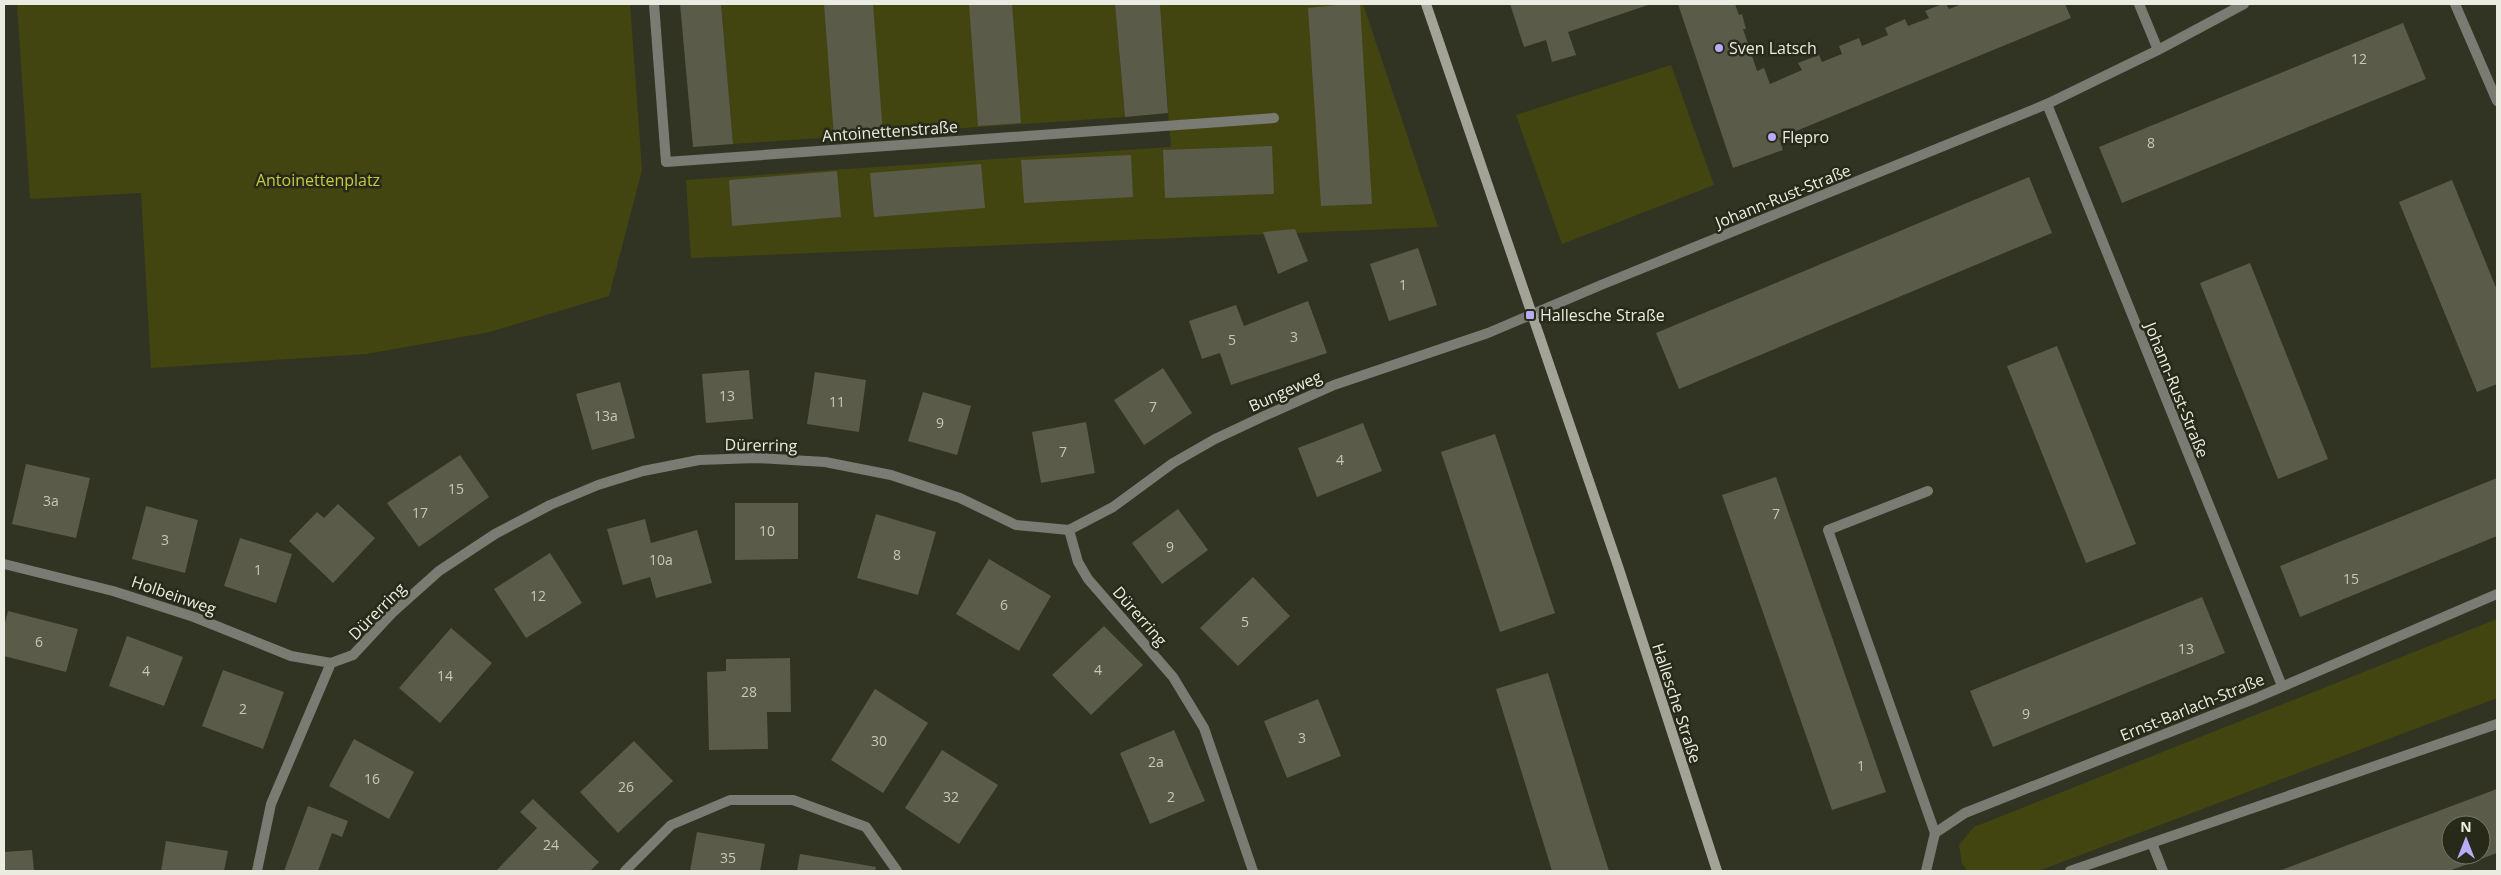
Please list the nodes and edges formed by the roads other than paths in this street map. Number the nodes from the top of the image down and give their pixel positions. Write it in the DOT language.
graph roads {
  1 [pos="654,4"];
  2 [pos="1426,4"];
  3 [pos="2139,4"];
  4 [pos="2244,4"];
  5 [pos="2455,4"];
  6 [pos="2158,50"];
  7 [pos="2497,101"];
  8 [pos="2047,104"];
  9 [pos="1274,118"];
  10 [pos="1530,315"];
  11 [pos="1928,491"];
  12 [pos="1069,530"];
  13 [pos="4,564"];
  14 [pos="2497,594"];
  15 [pos="331,664"];
  16 [pos="2282,686"];
  17 [pos="2497,724"];
  18 [pos="1935,833"];
  19 [pos="2152,843"];
  20 [pos="257,871"];
  21 [pos="625,871"];
  22 [pos="897,871"];
  23 [pos="1253,871"];
  24 [pos="1717,871"];
  25 [pos="1926,871"];
  26 [pos="2070,871"];
  27 [pos="2163,871"];
  1 -- 9 [label="street, Antoinettenstraße"];
  2 -- 10 [label="main road, Hallesche Straße"];
  3 -- 6 [label="street"];
  4 -- 6 [label="street, Johann-Rust-Straße"];
  5 -- 7 [label="street"];
  6 -- 8 [label="street, Johann-Rust-Straße"];
  8 -- 10 [label="street, Johann-Rust-Straße"];
  8 -- 16 [label="street, Johann-Rust-Straße"];
  10 -- 12 [label="street, Bungeweg"];
  10 -- 24 [label="main road, Hallesche Straße"];
  11 -- 18 [label="street"];
  12 -- 15 [label="street, Dürerring"];
  12 -- 23 [label="street, Dürerring"];
  13 -- 15 [label="street, Holbeinweg"];
  14 -- 16 [label="street, Ernst-Barlach-Straße"];
  15 -- 20 [label="street"];
  16 -- 18 [label="street, Ernst-Barlach-Straße"];
  17 -- 19 [label="street"];
  18 -- 25 [label="street"];
  19 -- 26 [label="street"];
  19 -- 27 [label="street"];
  21 -- 22 [label="street"];
}
